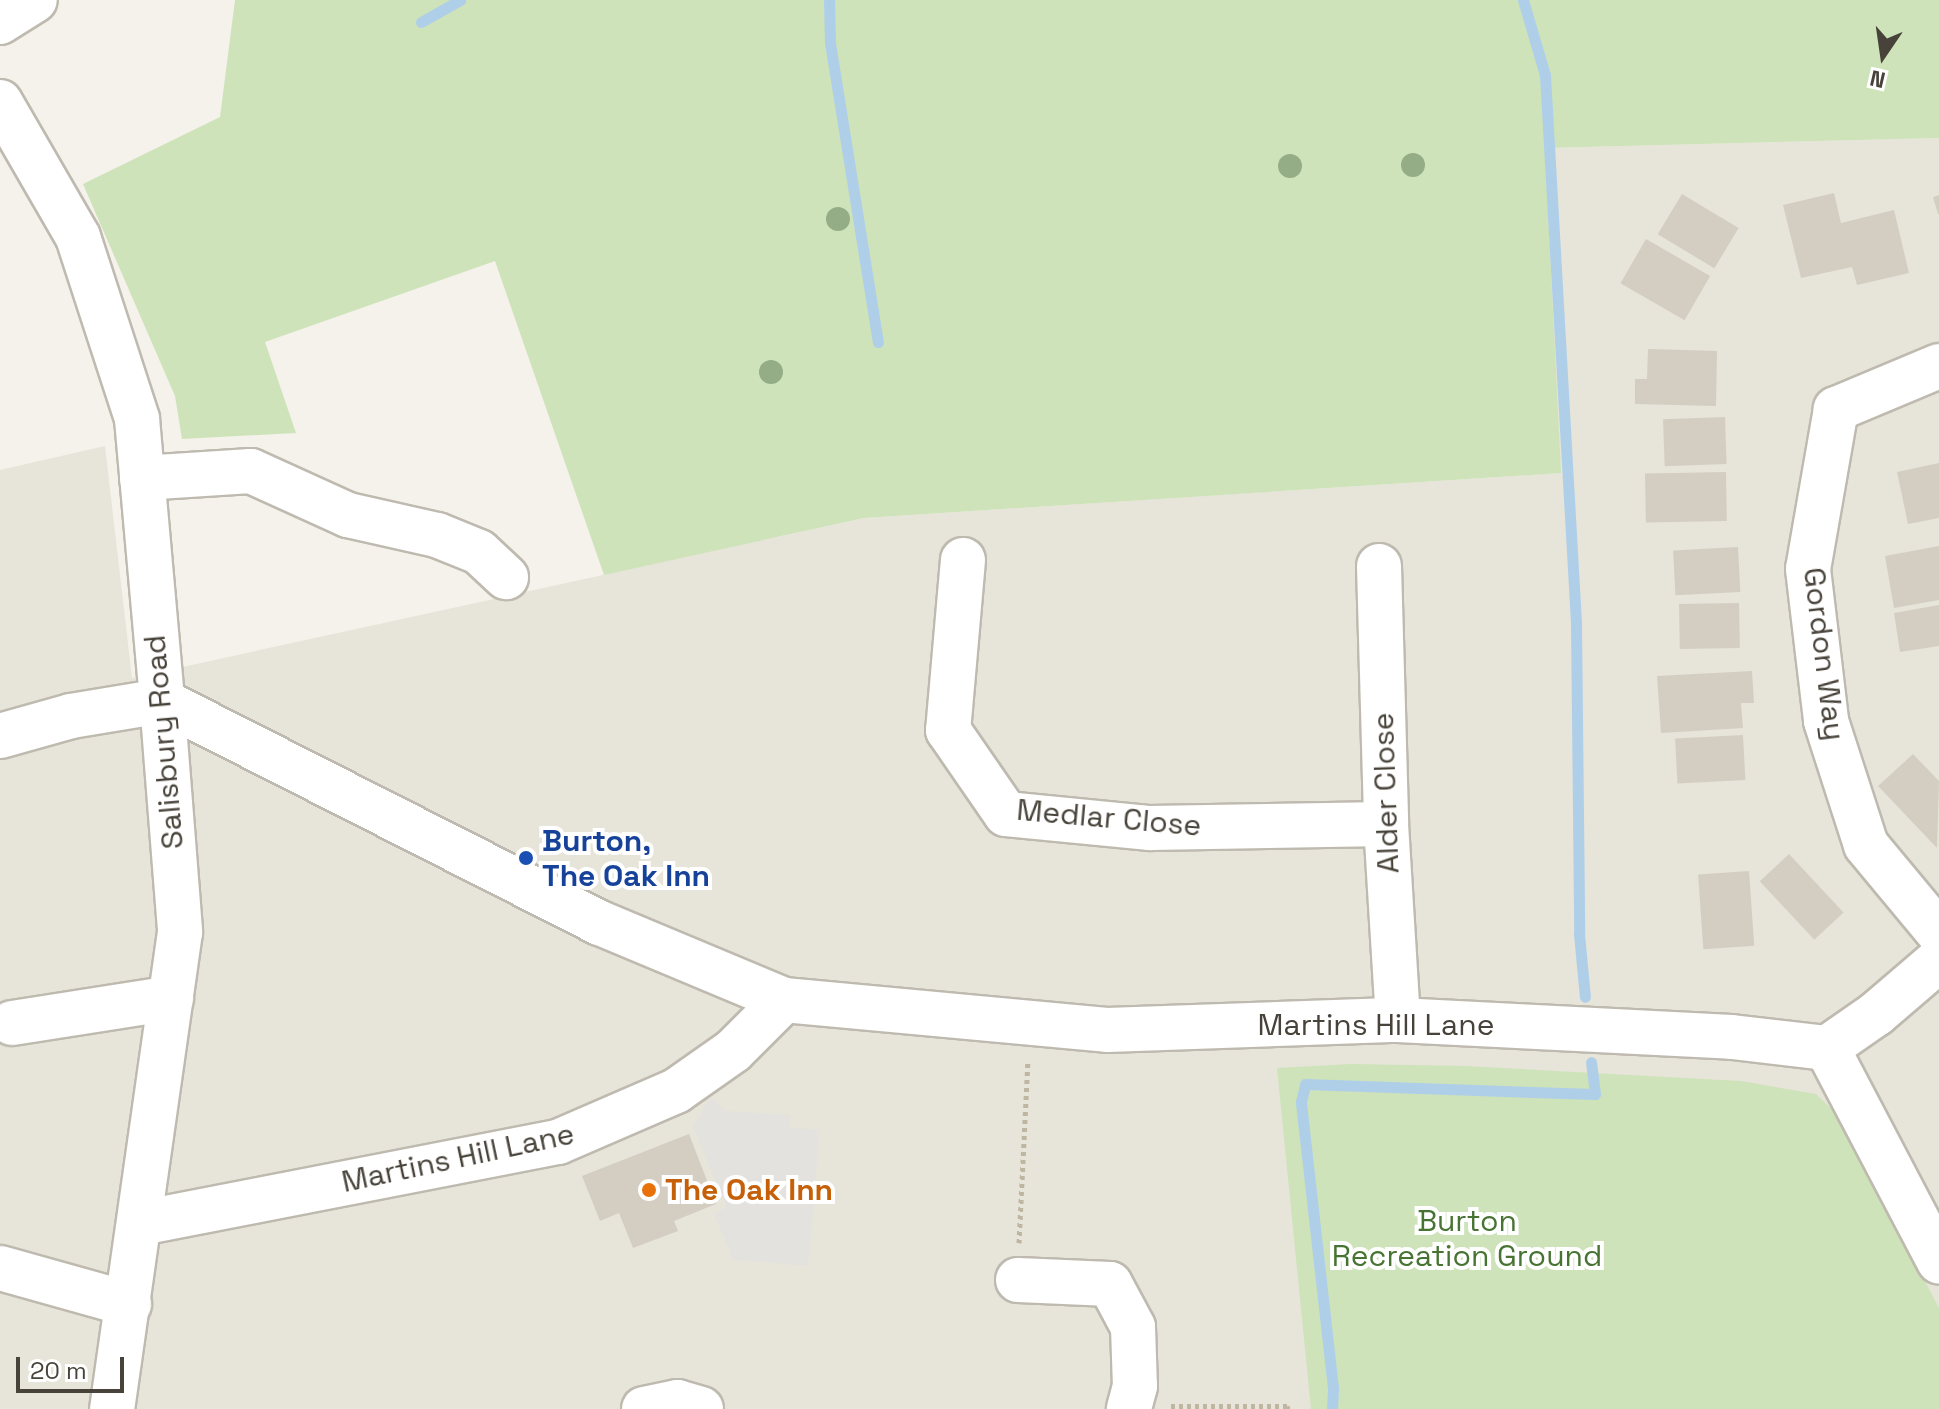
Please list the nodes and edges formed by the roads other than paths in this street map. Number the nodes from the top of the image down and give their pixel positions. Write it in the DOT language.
graph roads {
  1 [pos="35,0"];
  2 [pos="0,22"];
  3 [pos="0,102"];
  4 [pos="1939,366"];
  5 [pos="142,478"];
  6 [pos="963,560"];
  7 [pos="1379,566"];
  8 [pos="506,577"];
  9 [pos="162,701"];
  10 [pos="0,736"];
  11 [pos="1386,824"];
  12 [pos="1939,933"];
  13 [pos="1939,960"];
  14 [pos="171,998"];
  15 [pos="784,1000"];
  16 [pos="1398,1020"];
  17 [pos="12,1023"];
  18 [pos="1827,1048"];
  19 [pos="141,1223"];
  20 [pos="1939,1261"];
  21 [pos="0,1268"];
  22 [pos="1018,1280"];
  23 [pos="129,1304"];
  24 [pos="1129,1408"];
  25 [pos="112,1409"];
  26 [pos="644,1409"];
  27 [pos="701,1409"];
  1 -- 2 [label="street"];
  3 -- 5 [label="street, Salisbury Road"];
  4 -- 12 [label="street, Gordon Way"];
  5 -- 8 [label="street"];
  5 -- 9 [label="street, Salisbury Road"];
  6 -- 11 [label="street, Medlar Close"];
  7 -- 11 [label="street, Alder Close"];
  9 -- 10 [label="street"];
  9 -- 14 [label="street, Salisbury Road"];
  9 -- 15 [label="street, Martins Hill Lane"];
  11 -- 16 [label="street, Alder Close"];
  13 -- 18 [label="street"];
  14 -- 17 [label="street"];
  14 -- 19 [label="street, Salisbury Road"];
  15 -- 16 [label="street, Martins Hill Lane"];
  15 -- 19 [label="street, Martins Hill Lane"];
  16 -- 18 [label="street, Martins Hill Lane"];
  18 -- 20 [label="street"];
  19 -- 23 [label="street, Salisbury Road"];
  21 -- 23 [label="street"];
  22 -- 24 [label="street"];
  23 -- 25 [label="street, Salisbury Road"];
  26 -- 27 [label="street"];
}
